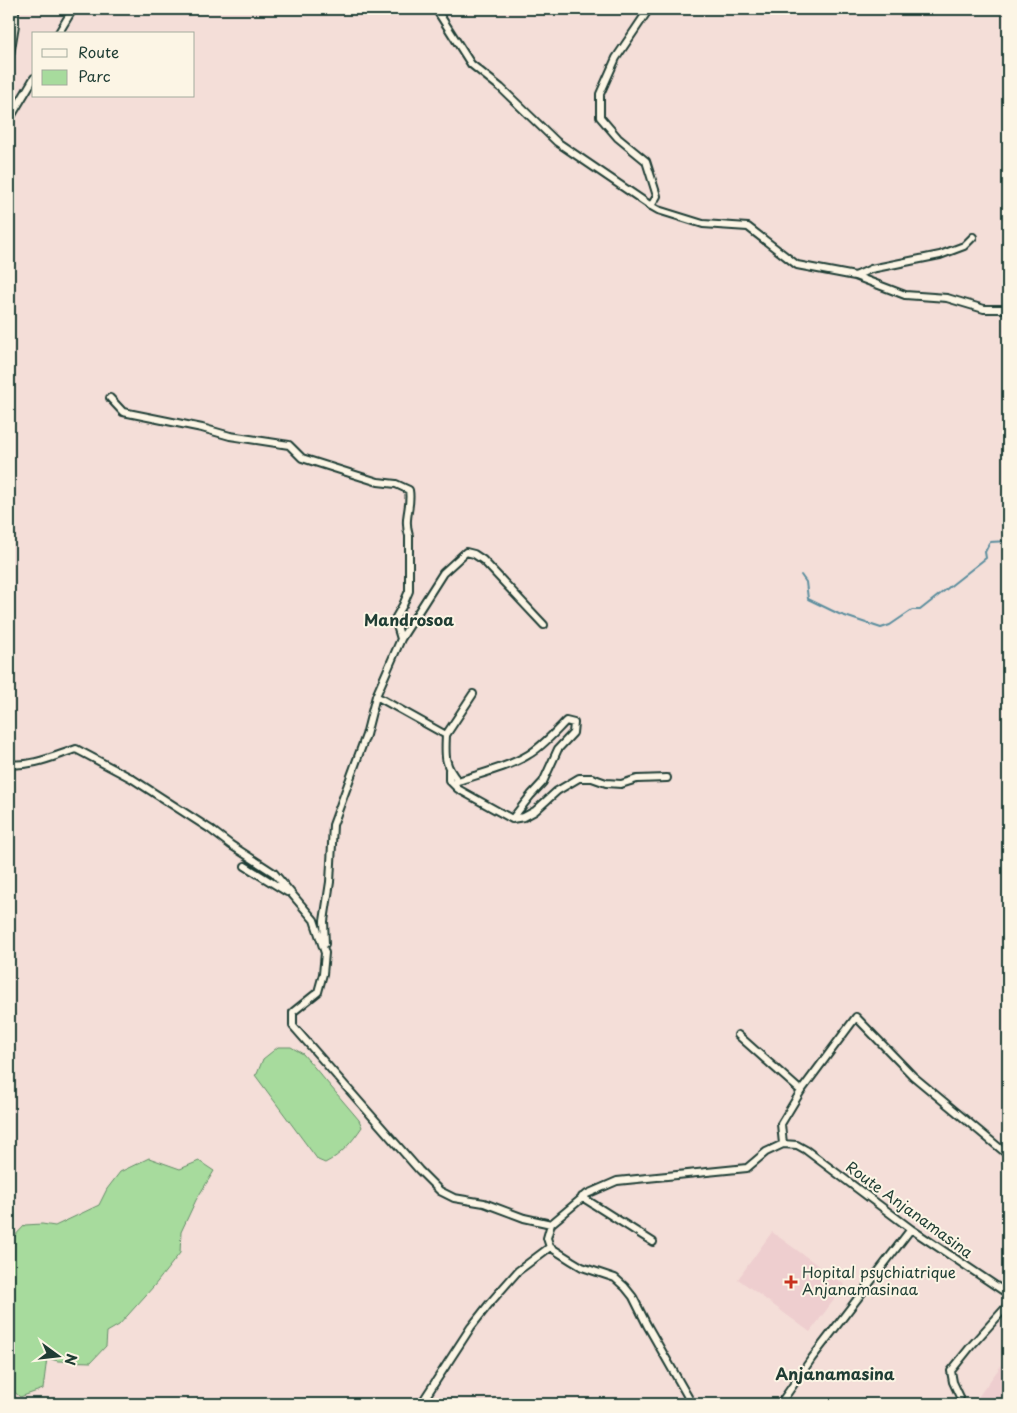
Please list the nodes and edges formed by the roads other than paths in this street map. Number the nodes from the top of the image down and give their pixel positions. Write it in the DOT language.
graph roads {
  1 [pos="14,9"];
  2 [pos="72,9"];
  3 [pos="436,9"];
  4 [pos="649,9"];
  5 [pos="59,32"];
  6 [pos="9,61"];
  7 [pos="32,81"];
  8 [pos="9,120"];
  9 [pos="651,206"];
  10 [pos="973,237"];
  11 [pos="855,276"];
  12 [pos="1008,309"];
  13 [pos="110,398"];
  14 [pos="544,625"];
  15 [pos="401,639"];
  16 [pos="473,694"];
  17 [pos="376,696"];
  18 [pos="446,735"];
  19 [pos="9,764"];
  20 [pos="449,770"];
  21 [pos="667,778"];
  22 [pos="512,819"];
  23 [pos="245,866"];
  24 [pos="293,896"];
  25 [pos="325,953"];
  26 [pos="738,1035"];
  27 [pos="801,1091"];
  28 [pos="783,1144"];
  29 [pos="1008,1155"];
  30 [pos="582,1197"];
  31 [pos="551,1224"];
  32 [pos="911,1229"];
  33 [pos="653,1242"];
  34 [pos="550,1247"];
  35 [pos="1008,1294"];
  36 [pos="1008,1304"];
  37 [pos="960,1396"];
  38 [pos="421,1404"];
  39 [pos="692,1404"];
  40 [pos="780,1404"];
  1 -- 6 [label="street"];
  2 -- 5 [label="street"];
  3 -- 9 [label="street"];
  4 -- 9 [label="street"];
  7 -- 8 [label="street"];
  9 -- 11 [label="street"];
  10 -- 11 [label="street"];
  11 -- 12 [label="street"];
  13 -- 15 [label="street"];
  14 -- 15 [label="street"];
  15 -- 17 [label="street"];
  16 -- 18 [label="street"];
  17 -- 18 [label="street"];
  17 -- 25 [label="street"];
  18 -- 20 [label="street"];
  19 -- 24 [label="street"];
  20 -- 22 [label="street"];
  20 -- 22 [label="street"];
  21 -- 22 [label="street"];
  23 -- 24 [label="street"];
  24 -- 25 [label="street"];
  25 -- 31 [label="street"];
  26 -- 27 [label="street"];
  27 -- 28 [label="street"];
  27 -- 29 [label="street"];
  28 -- 30 [label="street"];
  28 -- 32 [label="street, Route Anjanamasina"];
  30 -- 31 [label="street"];
  30 -- 33 [label="street"];
  31 -- 34 [label="street"];
  32 -- 35 [label="street, Route Anjanamasina"];
  32 -- 40 [label="street"];
  34 -- 38 [label="street"];
  34 -- 39 [label="street"];
  36 -- 37 [label="street"];
}
